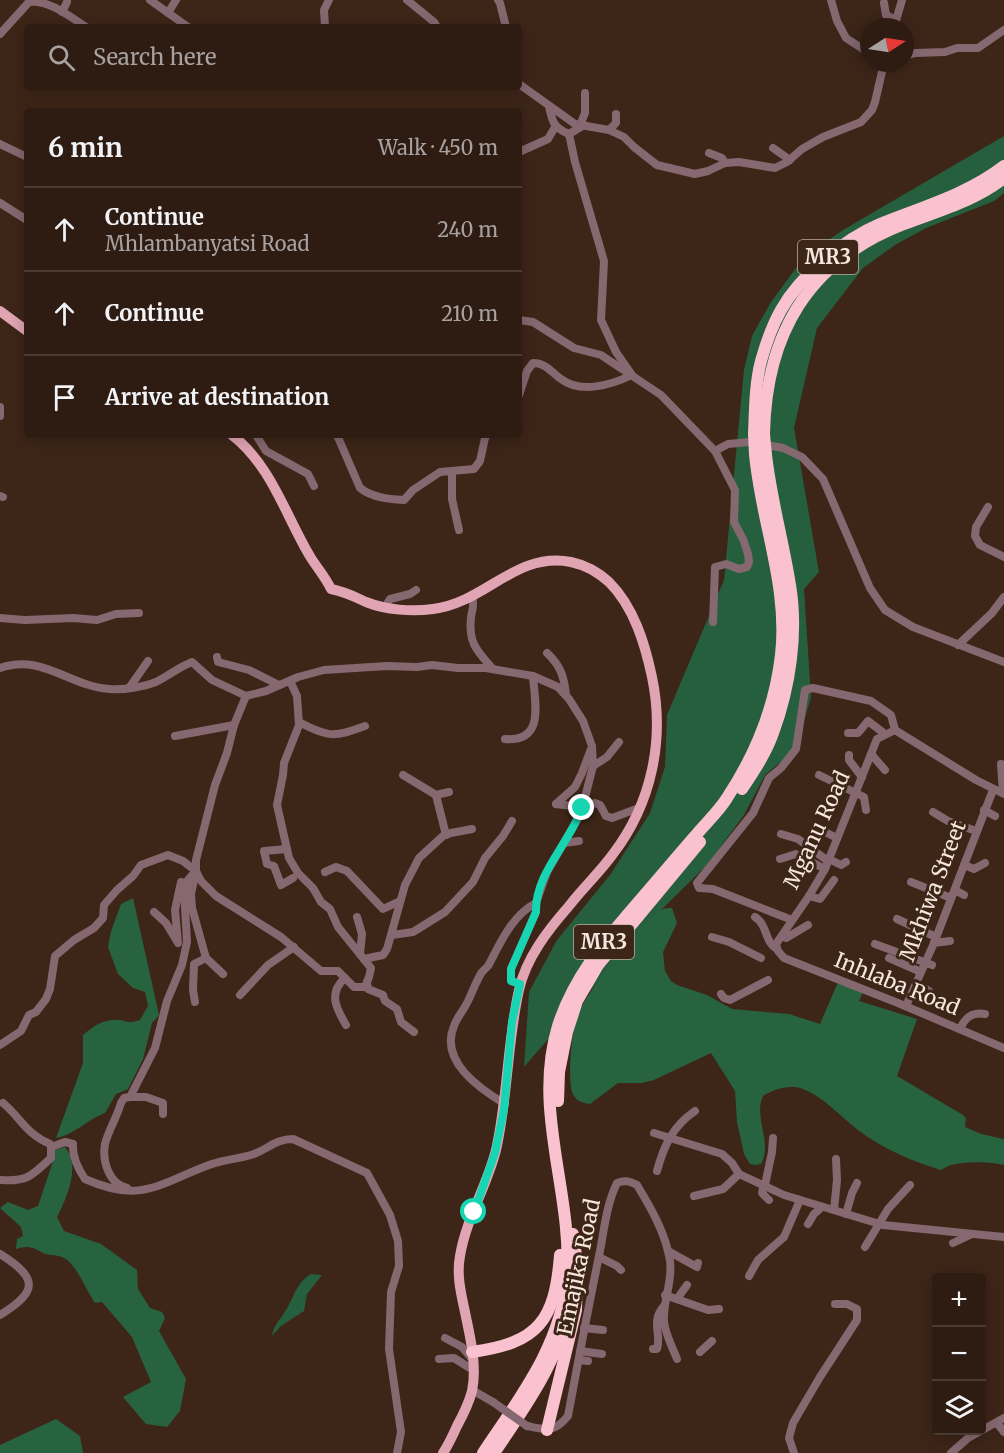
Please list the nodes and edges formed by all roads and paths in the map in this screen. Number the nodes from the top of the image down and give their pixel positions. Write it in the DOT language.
graph roads {
  1 [pos="150,0"];
  2 [pos="176,0"];
  3 [pos="328,0"];
  4 [pos="498,0"];
  5 [pos="831,0"];
  6 [pos="902,0"];
  7 [pos="409,1"];
  8 [pos="68,2"];
  9 [pos="884,3"];
  10 [pos="62,12"];
  11 [pos="168,13"];
  12 [pos="889,18"];
  13 [pos="897,18"];
  14 [pos="81,24"];
  15 [pos="177,24"];
  16 [pos="325,24"];
  17 [pos="435,24"];
  18 [pos="505,24"];
  19 [pos="1004,30"];
  20 [pos="0,34"];
  21 [pos="860,47"];
  22 [pos="914,53"];
  23 [pos="882,72"];
  24 [pos="522,86"];
  25 [pos="585,93"];
  26 [pos="549,106"];
  27 [pos="616,114"];
  28 [pos="582,125"];
  29 [pos="609,130"];
  30 [pos="562,131"];
  31 [pos="0,144"];
  32 [pos="773,148"];
  33 [pos="522,151"];
  34 [pos="709,153"];
  35 [pos="24,156"];
  36 [pos="790,160"];
  37 [pos="725,163"];
  38 [pos="1004,166"];
  39 [pos="1004,178"];
  40 [pos="0,203"];
  41 [pos="24,218"];
  42 [pos="0,310"];
  43 [pos="522,321"];
  44 [pos="24,329"];
  45 [pos="632,375"];
  46 [pos="522,386"];
  47 [pos="0,407"];
  48 [pos="0,416"];
  49 [pos="759,434"];
  50 [pos="236,438"];
  51 [pos="258,438"];
  52 [pos="338,438"];
  53 [pos="484,438"];
  54 [pos="715,451"];
  55 [pos="765,452"];
  56 [pos="452,471"];
  57 [pos="314,486"];
  58 [pos="988,507"];
  59 [pos="459,530"];
  60 [pos="1004,556"];
  61 [pos="416,590"];
  62 [pos="1004,597"];
  63 [pos="472,598"];
  64 [pos="385,607"];
  65 [pos="139,613"];
  66 [pos="0,618"];
  67 [pos="713,622"];
  68 [pos="958,645"];
  69 [pos="547,653"];
  70 [pos="217,657"];
  71 [pos="148,661"];
  72 [pos="1004,662"];
  73 [pos="0,668"];
  74 [pos="493,669"];
  75 [pos="533,676"];
  76 [pos="290,681"];
  77 [pos="279,685"];
  78 [pos="129,688"];
  79 [pos="566,695"];
  80 [pos="246,696"];
  81 [pos="299,722"];
  82 [pos="234,725"];
  83 [pos="365,726"];
  84 [pos="895,730"];
  85 [pos="848,733"];
  86 [pos="885,734"];
  87 [pos="175,736"];
  88 [pos="505,739"];
  89 [pos="619,742"];
  90 [pos="592,746"];
  91 [pos="871,754"];
  92 [pos="849,755"];
  93 [pos="1001,764"];
  94 [pos="593,766"];
  95 [pos="885,770"];
  96 [pos="819,775"];
  97 [pos="403,776"];
  98 [pos="862,777"];
  99 [pos="993,790"];
  100 [pos="449,792"];
  101 [pos="855,794"];
  102 [pos="1003,794"];
  103 [pos="436,795"];
  104 [pos="585,798"];
  105 [pos="582,808"];
  106 [pos="639,808"];
  107 [pos="866,810"];
  108 [pos="984,810"];
  109 [pos="933,812"];
  110 [pos="995,816"];
  111 [pos="512,821"];
  112 [pos="472,829"];
  113 [pos="976,831"];
  114 [pos="827,833"];
  115 [pos="781,834"];
  116 [pos="446,835"];
  117 [pos="837,838"];
  118 [pos="579,841"];
  119 [pos="564,843"];
  120 [pos="287,849"];
  121 [pos="780,859"];
  122 [pos="846,862"];
  123 [pos="827,863"];
  124 [pos="985,863"];
  125 [pos="964,865"];
  126 [pos="196,872"];
  127 [pos="325,872"];
  128 [pos="293,878"];
  129 [pos="834,880"];
  130 [pos="911,882"];
  131 [pos="953,894"];
  132 [pos="964,895"];
  133 [pos="809,896"];
  134 [pos="400,901"];
  135 [pos="536,903"];
  136 [pos="154,912"];
  137 [pos="357,917"];
  138 [pos="755,917"];
  139 [pos="897,919"];
  140 [pos="792,920"];
  141 [pos="808,925"];
  142 [pos="392,935"];
  143 [pos="782,936"];
  144 [pos="712,937"];
  145 [pos="935,940"];
  146 [pos="950,940"];
  147 [pos="875,944"];
  148 [pos="294,947"];
  149 [pos="778,950"];
  150 [pos="362,957"];
  151 [pos="761,957"];
  152 [pos="206,958"];
  153 [pos="889,958"];
  154 [pos="928,964"];
  155 [pos="921,972"];
  156 [pos="223,974"];
  157 [pos="345,978"];
  158 [pos="768,980"];
  159 [pos="367,982"];
  160 [pos="520,984"];
  161 [pos="914,987"];
  162 [pos="929,991"];
  163 [pos="721,994"];
  164 [pos="240,995"];
  165 [pos="195,1002"];
  166 [pos="906,1006"];
  167 [pos="985,1014"];
  168 [pos="345,1025"];
  169 [pos="960,1029"];
  170 [pos="414,1032"];
  171 [pos="0,1046"];
  172 [pos="1004,1048"];
  173 [pos="130,1096"];
  174 [pos="1,1103"];
  175 [pos="505,1104"];
  176 [pos="695,1111"];
  177 [pos="162,1114"];
  178 [pos="654,1133"];
  179 [pos="670,1138"];
  180 [pos="773,1138"];
  181 [pos="51,1148"];
  182 [pos="836,1159"];
  183 [pos="657,1171"];
  184 [pos="739,1174"];
  185 [pos="558,1176"];
  186 [pos="0,1180"];
  187 [pos="90,1181"];
  188 [pos="856,1183"];
  189 [pos="765,1185"];
  190 [pos="910,1185"];
  191 [pos="121,1186"];
  192 [pos="142,1191"];
  193 [pos="694,1196"];
  194 [pos="769,1200"];
  195 [pos="800,1200"];
  196 [pos="822,1207"];
  197 [pos="834,1210"];
  198 [pos="846,1214"];
  199 [pos="808,1224"];
  200 [pos="879,1224"];
  201 [pos="972,1233"];
  202 [pos="1004,1237"];
  203 [pos="953,1243"];
  204 [pos="865,1247"];
  205 [pos="668,1251"];
  206 [pos="0,1254"];
  207 [pos="576,1255"];
  208 [pos="598,1257"];
  209 [pos="698,1263"];
  210 [pos="621,1270"];
  211 [pos="749,1276"];
  212 [pos="687,1285"];
  213 [pos="666,1295"];
  214 [pos="676,1299"];
  215 [pos="835,1304"];
  216 [pos="665,1306"];
  217 [pos="718,1309"];
  218 [pos="0,1315"];
  219 [pos="584,1328"];
  220 [pos="603,1330"];
  221 [pos="445,1338"];
  222 [pos="712,1341"];
  223 [pos="653,1349"];
  224 [pos="700,1352"];
  225 [pos="602,1354"];
  226 [pos="582,1358"];
  227 [pos="439,1359"];
  228 [pos="677,1359"];
  229 [pos="472,1360"];
  230 [pos="472,1390"];
  231 [pos="1001,1420"];
  232 [pos="547,1430"];
  233 [pos="1004,1432"];
  234 [pos="397,1453"];
  235 [pos="443,1453"];
  236 [pos="483,1453"];
  237 [pos="494,1453"];
  238 [pos="794,1453"];
  239 [pos="951,1453"];
  1 -- 11 [label="street"];
  2 -- 11 [label="street"];
  3 -- 16 [label="street"];
  4 -- 18 [label="street"];
  5 -- 21 [label="street"];
  6 -- 13 [label="street"];
  7 -- 17 [label="street"];
  8 -- 10 [label="street"];
  9 -- 12 [label="street"];
  10 -- 14 [label="street"];
  10 -- 20 [label="street"];
  11 -- 15 [label="street"];
  19 -- 22 [label="street"];
  23 -- 36 [label="street"];
  24 -- 26 [label="street"];
  25 -- 28 [label="street"];
  26 -- 28 [label="street"];
  26 -- 30 [label="street"];
  27 -- 29 [label="street"];
  28 -- 29 [label="street"];
  28 -- 30 [label="street"];
  29 -- 37 [label="street"];
  30 -- 33 [label="street"];
  30 -- 45 [label="street"];
  31 -- 35 [label="street"];
  32 -- 36 [label="street"];
  34 -- 37 [label="street"];
  36 -- 37 [label="street"];
  38 -- 49 [label="highway, MR3"];
  39 -- 49 [label="highway, MR3"];
  40 -- 41 [label="street"];
  42 -- 44 [label="main road"];
  43 -- 45 [label="street"];
  45 -- 46 [label="street"];
  45 -- 54 [label="street"];
  47 -- 48 [label="street"];
  49 -- 55 [label="highway, MR3, bridge"];
  50 -- 64 [label="main road"];
  51 -- 57 [label="street"];
  52 -- 56 [label="street"];
  53 -- 56 [label="street"];
  54 -- 55 [label="street"];
  54 -- 67 [label="street"];
  55 -- 68 [label="street"];
  55 -- 185 [label="highway, MR3"];
  55 -- 207 [label="highway, MR3"];
  56 -- 59 [label="street"];
  58 -- 60 [label="street"];
  61 -- 64 [label="street"];
  62 -- 68 [label="street"];
  63 -- 64 [label="main road"];
  63 -- 74 [label="street"];
  63 -- 106 [label="main road"];
  65 -- 66 [label="street"];
  68 -- 72 [label="street"];
  69 -- 79 [label="street"];
  70 -- 77 [label="street"];
  71 -- 78 [label="street"];
  73 -- 78 [label="street"];
  74 -- 75 [label="street"];
  74 -- 76 [label="street"];
  75 -- 79 [label="street"];
  75 -- 88 [label="street"];
  76 -- 77 [label="street"];
  76 -- 81 [label="street"];
  77 -- 80 [label="street"];
  78 -- 80 [label="street"];
  79 -- 90 [label="street"];
  80 -- 82 [label="street"];
  81 -- 83 [label="street"];
  81 -- 120 [label="street"];
  82 -- 87 [label="street"];
  82 -- 126 [label="street"];
  84 -- 86 [label="street"];
  84 -- 99 [label="street"];
  84 -- 140 [label="street"];
  85 -- 86 [label="street"];
  86 -- 91 [label="street, Mganu Road"];
  89 -- 94 [label="street"];
  90 -- 94 [label="street"];
  90 -- 104 [label="street"];
  91 -- 95 [label="street"];
  91 -- 98 [label="street, Mganu Road"];
  92 -- 98 [label="street"];
  93 -- 102 [label="street"];
  94 -- 104 [label="street"];
  96 -- 101 [label="street"];
  97 -- 103 [label="street"];
  98 -- 101 [label="street, Mganu Road"];
  99 -- 102 [label="street"];
  99 -- 108 [label="street, Mkhiwa Street"];
  100 -- 103 [label="street"];
  101 -- 107 [label="street"];
  101 -- 117 [label="street, Mganu Road"];
  103 -- 116 [label="street"];
  104 -- 105 [label="street"];
  105 -- 106 [label="street"];
  105 -- 119 [label="street"];
  106 -- 160 [label="main road"];
  108 -- 110 [label="street"];
  108 -- 113 [label="street, Mkhiwa Street"];
  109 -- 113 [label="street"];
  111 -- 142 [label="street"];
  112 -- 116 [label="street"];
  113 -- 125 [label="street, Mkhiwa Street"];
  114 -- 117 [label="street"];
  115 -- 123 [label="street"];
  116 -- 134 [label="street"];
  117 -- 123 [label="street, Mganu Road"];
  118 -- 119 [label="street"];
  119 -- 135 [label="street"];
  120 -- 128 [label="street"];
  120 -- 150 [label="street"];
  121 -- 123 [label="street"];
  122 -- 123 [label="street"];
  123 -- 133 [label="street, Mganu Road"];
  124 -- 125 [label="street"];
  125 -- 131 [label="street, Mkhiwa Street"];
  126 -- 136 [label="street"];
  126 -- 148 [label="street"];
  126 -- 152 [label="street"];
  126 -- 171 [label="street"];
  126 -- 173 [label="street"];
  127 -- 134 [label="street"];
  129 -- 133 [label="street"];
  130 -- 131 [label="street"];
  131 -- 132 [label="street"];
  131 -- 145 [label="street, Mkhiwa Street"];
  133 -- 140 [label="street, Mganu Road"];
  134 -- 142 [label="street"];
  135 -- 160 [label="street"];
  135 -- 175 [label="street"];
  137 -- 150 [label="street"];
  138 -- 149 [label="street"];
  139 -- 145 [label="street"];
  140 -- 143 [label="street, Mganu Road"];
  141 -- 143 [label="street"];
  142 -- 150 [label="street"];
  143 -- 149 [label="street, Mganu Road"];
  144 -- 151 [label="street"];
  145 -- 146 [label="street"];
  145 -- 154 [label="street, Mkhiwa Street"];
  147 -- 154 [label="street"];
  148 -- 157 [label="street"];
  148 -- 164 [label="street"];
  149 -- 166 [label="street, Inhlaba Road"];
  150 -- 159 [label="street"];
  152 -- 156 [label="street"];
  152 -- 165 [label="street"];
  153 -- 155 [label="street"];
  154 -- 155 [label="street, Mkhiwa Street"];
  155 -- 161 [label="street, Mkhiwa Street"];
  157 -- 159 [label="street"];
  157 -- 168 [label="street"];
  158 -- 163 [label="street"];
  159 -- 170 [label="street"];
  160 -- 175 [label="main road"];
  161 -- 162 [label="street"];
  161 -- 166 [label="street, Mkhiwa Street"];
  166 -- 169 [label="street, Inhlaba Road"];
  167 -- 169 [label="street"];
  169 -- 172 [label="street, Inhlaba Road"];
  173 -- 177 [label="street"];
  173 -- 191 [label="street"];
  174 -- 181 [label="street"];
  175 -- 229 [label="main road"];
  176 -- 179 [label="street"];
  178 -- 179 [label="street"];
  179 -- 183 [label="street"];
  179 -- 184 [label="street"];
  180 -- 189 [label="street"];
  181 -- 186 [label="street"];
  181 -- 187 [label="street"];
  182 -- 197 [label="street"];
  184 -- 189 [label="street"];
  184 -- 193 [label="street"];
  185 -- 229 [label="highway"];
  185 -- 236 [label="highway, MR3"];
  187 -- 191 [label="street"];
  187 -- 192 [label="street"];
  188 -- 198 [label="street"];
  189 -- 194 [label="street"];
  189 -- 195 [label="street"];
  190 -- 200 [label="street"];
  191 -- 192 [label="street"];
  192 -- 234 [label="street"];
  195 -- 196 [label="street"];
  195 -- 211 [label="street"];
  196 -- 197 [label="street"];
  196 -- 199 [label="street"];
  197 -- 198 [label="street"];
  198 -- 200 [label="street"];
  200 -- 201 [label="street"];
  200 -- 204 [label="street"];
  201 -- 202 [label="street"];
  201 -- 203 [label="street"];
  205 -- 208 [label="street, Emajika Road"];
  205 -- 209 [label="street"];
  205 -- 213 [label="street, Emajika Road"];
  206 -- 218 [label="street"];
  207 -- 232 [label="highway"];
  207 -- 237 [label="highway, MR3"];
  208 -- 210 [label="street"];
  208 -- 219 [label="street, Emajika Road"];
  212 -- 214 [label="street"];
  213 -- 214 [label="street"];
  213 -- 216 [label="street, Emajika Road"];
  214 -- 217 [label="street"];
  215 -- 238 [label="street"];
  216 -- 223 [label="street"];
  216 -- 228 [label="street, Emajika Road"];
  219 -- 220 [label="street"];
  219 -- 226 [label="street, Emajika Road"];
  221 -- 229 [label="street"];
  222 -- 224 [label="street"];
  225 -- 226 [label="street"];
  226 -- 232 [label="street, Emajika Road"];
  227 -- 229 [label="street"];
  229 -- 230 [label="main road"];
  230 -- 232 [label="street, bridge"];
  230 -- 235 [label="main road"];
  231 -- 233 [label="street"];
  231 -- 239 [label="street"];
}
